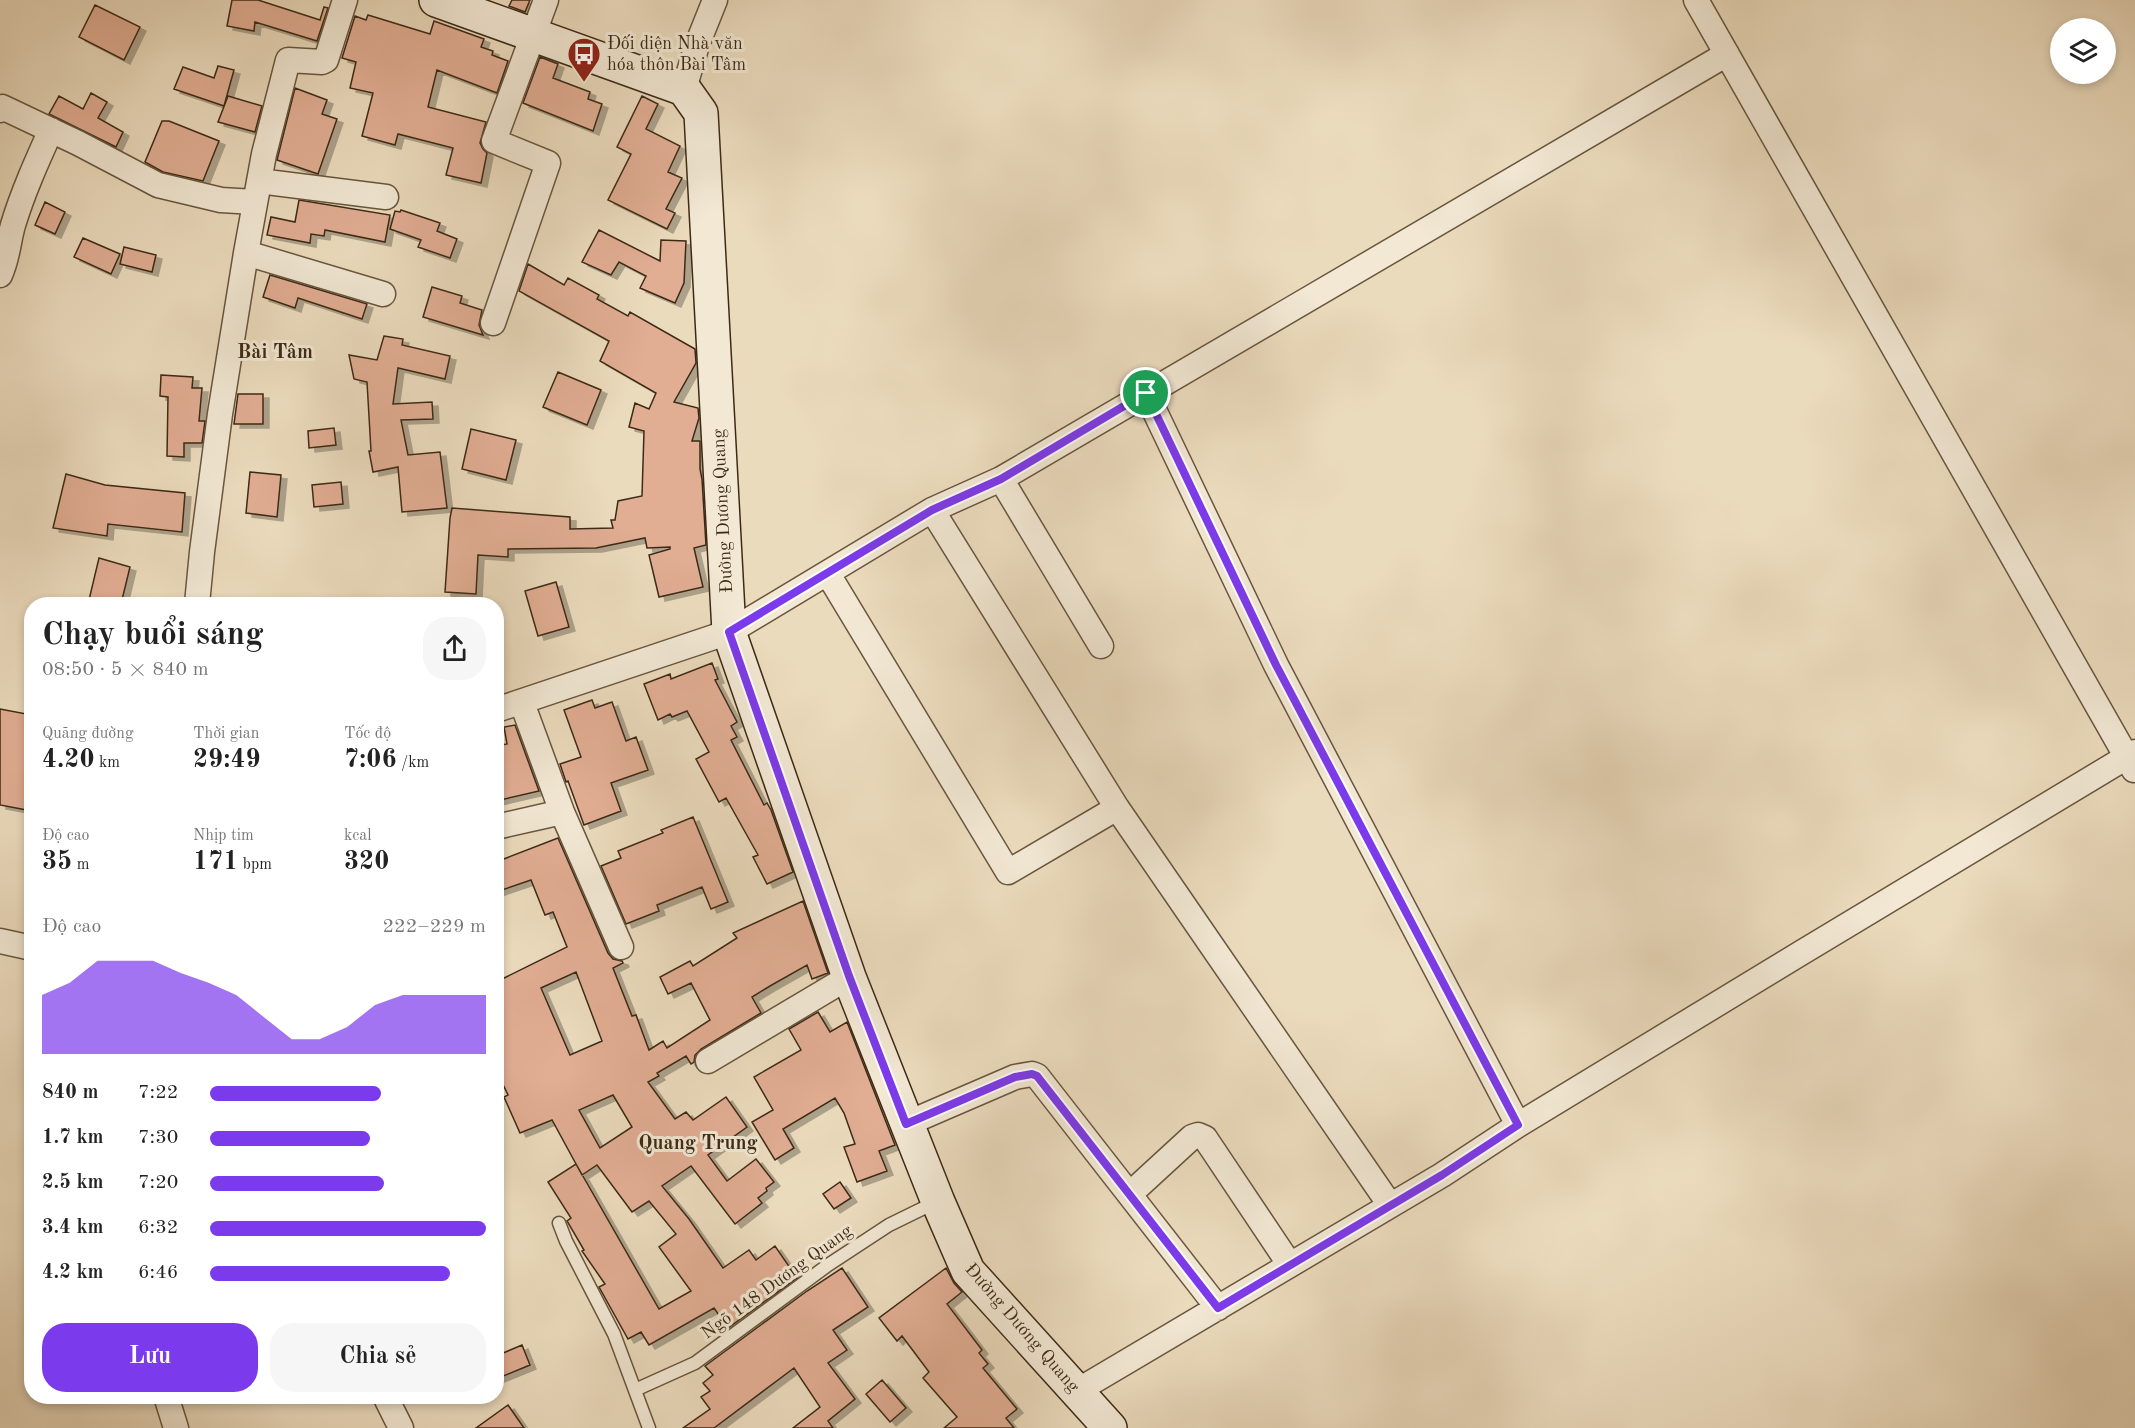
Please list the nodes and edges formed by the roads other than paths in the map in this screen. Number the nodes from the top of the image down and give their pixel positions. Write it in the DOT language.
graph roads {
  1 [pos="345,0"];
  2 [pos="436,0"];
  3 [pos="546,0"];
  4 [pos="715,0"];
  5 [pos="1696,0"];
  6 [pos="533,35"];
  7 [pos="1727,54"];
  8 [pos="684,89"];
  9 [pos="0,110"];
  10 [pos="51,130"];
  11 [pos="257,192"];
  12 [pos="386,197"];
  13 [pos="246,253"];
  14 [pos="0,275"];
  15 [pos="383,294"];
  16 [pos="493,323"];
  17 [pos="1146,393"];
  18 [pos="1001,479"];
  19 [pos="932,510"];
  20 [pos="828,574"];
  21 [pos="198,597"];
  22 [pos="729,632"];
  23 [pos="1101,646"];
  24 [pos="522,703"];
  25 [pos="504,708"];
  26 [pos="2132,760"];
  27 [pos="1117,808"];
  28 [pos="562,812"];
  29 [pos="504,825"];
  30 [pos="0,941"];
  31 [pos="24,946"];
  32 [pos="621,947"];
  33 [pos="849,976"];
  34 [pos="708,1061"];
  35 [pos="906,1124"];
  36 [pos="1518,1125"];
  37 [pos="1130,1194"];
  38 [pos="938,1202"];
  39 [pos="1390,1205"];
  40 [pos="560,1223"];
  41 [pos="1290,1264"];
  42 [pos="1218,1308"];
  43 [pos="635,1390"];
  44 [pos="1077,1391"];
  45 [pos="168,1404"];
  46 [pos="389,1404"];
  47 [pos="176,1428"];
  48 [pos="401,1428"];
  49 [pos="649,1428"];
  50 [pos="1110,1428"];
  1 -- 11 [label="street"];
  2 -- 6 [label="street"];
  3 -- 6 [label="street"];
  4 -- 8 [label="street"];
  5 -- 7 [label="street"];
  6 -- 8 [label="street"];
  6 -- 16 [label="street"];
  7 -- 17 [label="street"];
  7 -- 26 [label="street"];
  8 -- 22 [label="street, Đường Dương Quang"];
  9 -- 10 [label="street"];
  10 -- 11 [label="street"];
  10 -- 14 [label="street"];
  11 -- 12 [label="street"];
  11 -- 13 [label="street"];
  13 -- 15 [label="street"];
  13 -- 21 [label="street"];
  17 -- 18 [label="street"];
  17 -- 36 [label="street"];
  18 -- 19 [label="street"];
  18 -- 23 [label="street"];
  19 -- 20 [label="street"];
  19 -- 27 [label="street"];
  20 -- 22 [label="street"];
  20 -- 27 [label="street"];
  22 -- 24 [label="street"];
  22 -- 33 [label="street, Đường Dương Quang"];
  24 -- 25 [label="street"];
  24 -- 28 [label="street"];
  26 -- 36 [label="street"];
  27 -- 39 [label="street"];
  28 -- 29 [label="street"];
  28 -- 32 [label="street"];
  30 -- 31 [label="street"];
  33 -- 34 [label="street"];
  33 -- 35 [label="street, Đường Dương Quang"];
  35 -- 37 [label="street"];
  35 -- 38 [label="street, Đường Dương Quang"];
  36 -- 39 [label="street"];
  37 -- 41 [label="street"];
  37 -- 42 [label="street"];
  38 -- 43 [label="lane, Ngõ 148 Dương Quang"];
  38 -- 44 [label="street, Đường Dương Quang"];
  39 -- 41 [label="street"];
  40 -- 43 [label="lane"];
  41 -- 42 [label="street"];
  42 -- 44 [label="street"];
  43 -- 49 [label="lane"];
  44 -- 50 [label="street, Đường Dương Quang"];
  45 -- 47 [label="street"];
  46 -- 48 [label="street"];
}
